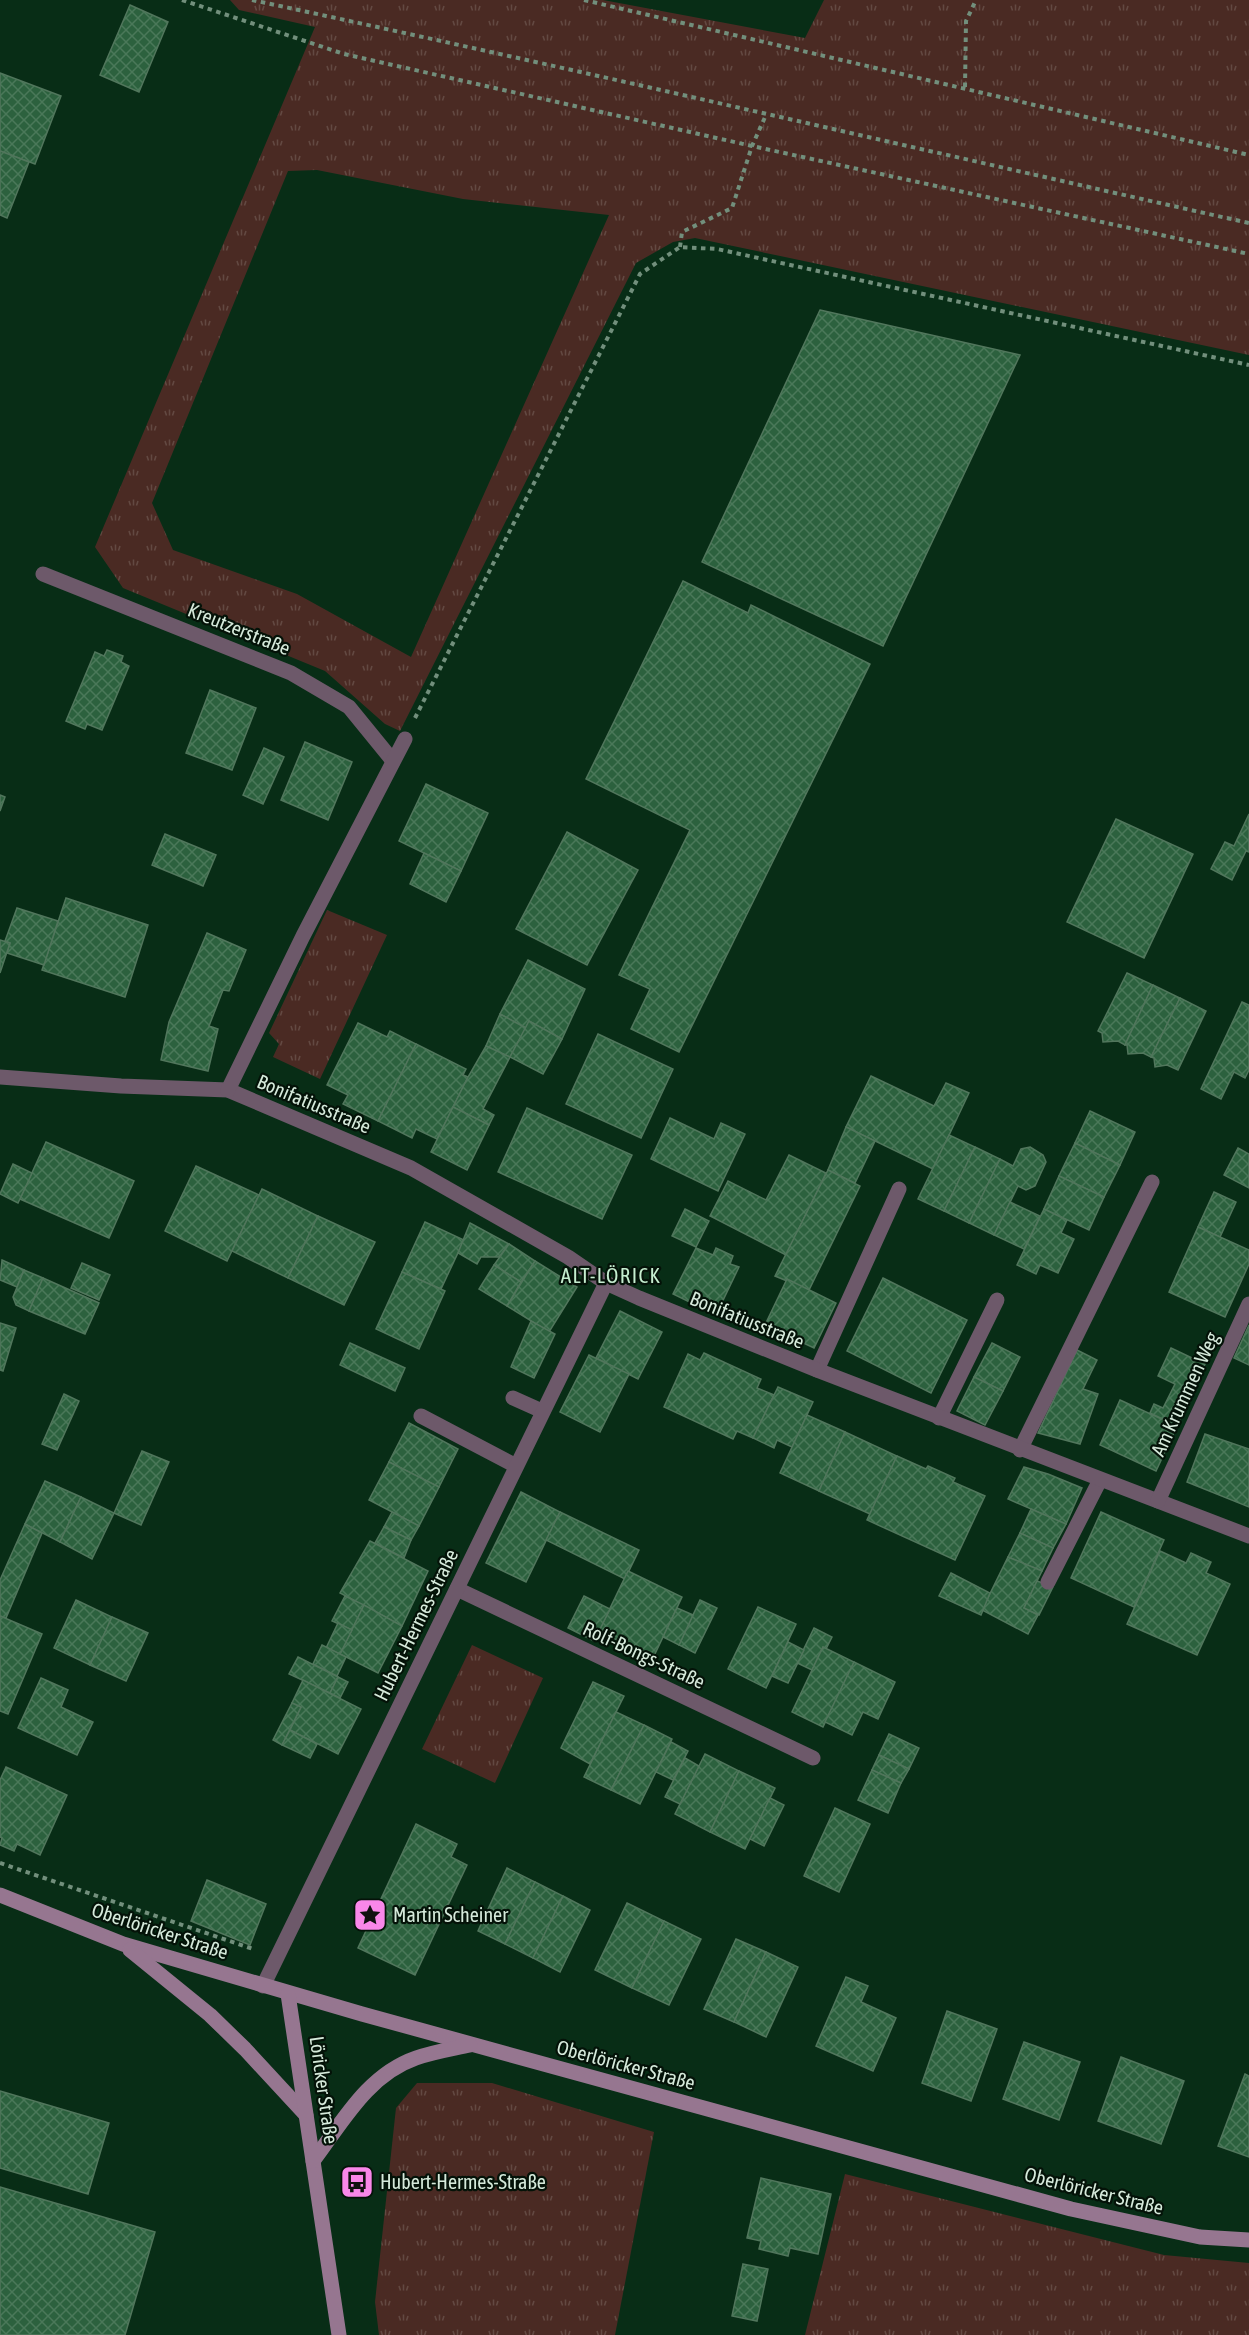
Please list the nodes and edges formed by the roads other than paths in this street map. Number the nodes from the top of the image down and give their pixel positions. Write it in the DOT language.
graph roads {
  1 [pos="43,574"];
  2 [pos="405,739"];
  3 [pos="393,761"];
  4 [pos="0,1077"];
  5 [pos="228,1090"];
  6 [pos="1152,1182"];
  7 [pos="898,1189"];
  8 [pos="606,1283"];
  9 [pos="997,1300"];
  10 [pos="1249,1304"];
  11 [pos="817,1370"];
  12 [pos="513,1398"];
  13 [pos="542,1411"];
  14 [pos="421,1416"];
  15 [pos="939,1418"];
  16 [pos="1020,1450"];
  17 [pos="516,1466"];
  18 [pos="1100,1480"];
  19 [pos="1158,1501"];
  20 [pos="1249,1536"];
  21 [pos="1048,1581"];
  22 [pos="457,1589"];
  23 [pos="813,1758"];
  24 [pos="0,1895"];
  25 [pos="123,1944"];
  26 [pos="263,1986"];
  27 [pos="288,1994"];
  28 [pos="472,2044"];
  29 [pos="306,2115"];
  30 [pos="313,2161"];
  31 [pos="1249,2240"];
  32 [pos="339,2335"];
  1 -- 3 [label="street, Kreutzerstraße"];
  2 -- 3 [label="street"];
  3 -- 5 [label="street"];
  4 -- 5 [label="street, Bonifatiusstraße"];
  5 -- 8 [label="street, Bonifatiusstraße"];
  6 -- 16 [label="street"];
  7 -- 11 [label="street"];
  8 -- 11 [label="street, Bonifatiusstraße"];
  8 -- 13 [label="street, Hubert-Hermes-Straße"];
  9 -- 15 [label="street"];
  10 -- 19 [label="street, Am Krummen Weg"];
  11 -- 15 [label="street, Bonifatiusstraße"];
  12 -- 13 [label="street"];
  13 -- 17 [label="street, Hubert-Hermes-Straße"];
  14 -- 17 [label="street"];
  15 -- 16 [label="street, Bonifatiusstraße"];
  16 -- 18 [label="street, Bonifatiusstraße"];
  17 -- 22 [label="street, Hubert-Hermes-Straße"];
  18 -- 19 [label="street, Bonifatiusstraße"];
  18 -- 21 [label="street"];
  19 -- 20 [label="street, Bonifatiusstraße"];
  22 -- 23 [label="street, Rolf-Bongs-Straße"];
  22 -- 26 [label="street, Hubert-Hermes-Straße"];
  24 -- 25 [label="main road, Oberlöricker Straße"];
  25 -- 26 [label="main road, Oberlöricker Straße"];
  25 -- 29 [label="main road"];
  26 -- 27 [label="main road, Oberlöricker Straße"];
  27 -- 28 [label="main road, Oberlöricker Straße"];
  27 -- 29 [label="main road, Löricker Straße"];
  28 -- 30 [label="main road"];
  28 -- 31 [label="main road, Oberlöricker Straße"];
  29 -- 30 [label="main road, Löricker Straße"];
  30 -- 32 [label="main road, Löricker Straße"];
}
